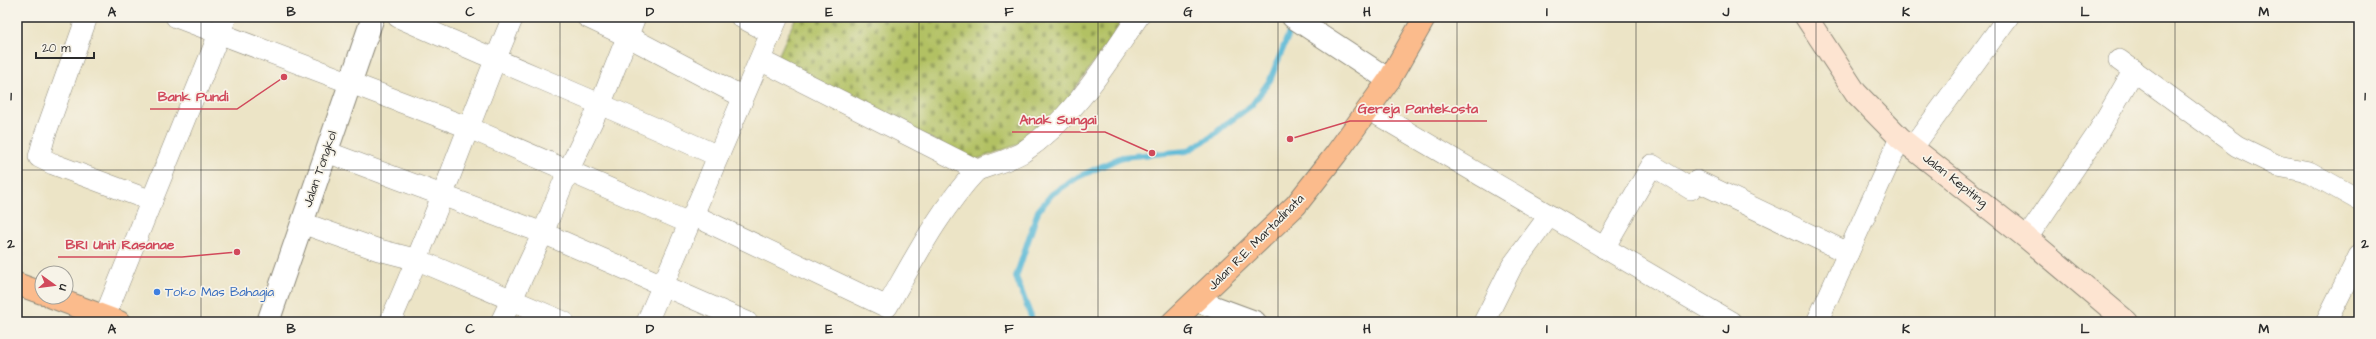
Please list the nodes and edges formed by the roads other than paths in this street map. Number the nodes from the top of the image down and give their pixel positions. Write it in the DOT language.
graph roads {
  1 [pos="87,17"];
  2 [pos="176,17"];
  3 [pos="373,17"];
  4 [pos="398,17"];
  5 [pos="513,17"];
  6 [pos="587,17"];
  7 [pos="741,17"];
  8 [pos="1138,17"];
  9 [pos="1425,17"];
  10 [pos="1806,17"];
  11 [pos="2008,17"];
  12 [pos="1297,19"];
  13 [pos="223,25"];
  14 [pos="774,25"];
  15 [pos="631,26"];
  16 [pos="494,60"];
  17 [pos="760,60"];
  18 [pos="1390,80"];
  19 [pos="348,84"];
  20 [pos="743,97"];
  21 [pos="601,103"];
  22 [pos="1368,109"];
  23 [pos="467,127"];
  24 [pos="1906,142"];
  25 [pos="327,152"];
  26 [pos="718,156"];
  27 [pos="977,170"];
  28 [pos="568,171"];
  29 [pos="441,196"];
  30 [pos="152,200"];
  31 [pos="2359,200"];
  32 [pos="1549,216"];
  33 [pos="691,219"];
  34 [pos="302,223"];
  35 [pos="543,233"];
  36 [pos="2027,238"];
  37 [pos="1604,248"];
  38 [pos="1848,253"];
  39 [pos="2359,256"];
  40 [pos="418,260"];
  41 [pos="17,284"];
  42 [pos="664,284"];
  43 [pos="34,290"];
  44 [pos="512,299"];
  45 [pos="1198,301"];
  46 [pos="74,305"];
  47 [pos="884,315"];
  48 [pos="112,319"];
  49 [pos="268,322"];
  50 [pos="390,322"];
  51 [pos="501,322"];
  52 [pos="564,322"];
  53 [pos="648,322"];
  54 [pos="747,322"];
  55 [pos="1173,322"];
  56 [pos="1255,322"];
  57 [pos="1484,322"];
  58 [pos="1731,322"];
  59 [pos="1816,322"];
  60 [pos="2128,322"];
  61 [pos="2326,322"];
  1 -- 30 [label="street"];
  2 -- 13 [label="street"];
  3 -- 19 [label="street, Jalan Tongkol"];
  4 -- 16 [label="street"];
  5 -- 16 [label="street"];
  6 -- 15 [label="street"];
  7 -- 14 [label="street"];
  8 -- 27 [label="street"];
  9 -- 18 [label="highway, Jalan R.E. Martadinata"];
  10 -- 24 [label="main road, Jalan Kepiting"];
  11 -- 24 [label="street"];
  12 -- 18 [label="street"];
  13 -- 19 [label="street"];
  13 -- 30 [label="street"];
  14 -- 17 [label="street"];
  15 -- 20 [label="street"];
  15 -- 21 [label="street"];
  16 -- 21 [label="street"];
  16 -- 23 [label="street"];
  17 -- 20 [label="street"];
  17 -- 27 [label="street"];
  18 -- 22 [label="highway, Jalan R.E. Martadinata"];
  19 -- 23 [label="street"];
  19 -- 25 [label="street, Jalan Tongkol"];
  20 -- 26 [label="street"];
  21 -- 26 [label="street"];
  21 -- 28 [label="street"];
  22 -- 32 [label="street"];
  22 -- 45 [label="highway, Jalan R.E. Martadinata"];
  23 -- 28 [label="street"];
  23 -- 29 [label="street"];
  24 -- 36 [label="main road, Jalan Kepiting"];
  24 -- 38 [label="street"];
  25 -- 29 [label="street"];
  25 -- 34 [label="street, Jalan Tongkol"];
  26 -- 33 [label="street"];
  27 -- 47 [label="street"];
  28 -- 33 [label="street"];
  28 -- 35 [label="street"];
  29 -- 35 [label="street"];
  29 -- 40 [label="street"];
  30 -- 48 [label="street"];
  31 -- 36 [label="street"];
  32 -- 37 [label="street"];
  32 -- 57 [label="street"];
  33 -- 42 [label="street"];
  33 -- 47 [label="street"];
  34 -- 40 [label="street"];
  34 -- 49 [label="street, Jalan Tongkol"];
  35 -- 42 [label="street"];
  35 -- 44 [label="street"];
  36 -- 60 [label="main road, Jalan Kepiting"];
  37 -- 38 [label="street"];
  37 -- 58 [label="street"];
  38 -- 59 [label="street"];
  39 -- 61 [label="street"];
  40 -- 44 [label="street"];
  40 -- 50 [label="street"];
  41 -- 43 [label="highway"];
  42 -- 53 [label="street"];
  42 -- 54 [label="street"];
  44 -- 51 [label="street"];
  44 -- 52 [label="street"];
  45 -- 55 [label="highway, Jalan R.E. Martadinata"];
  45 -- 56 [label="street"];
  46 -- 48 [label="highway"];
}
